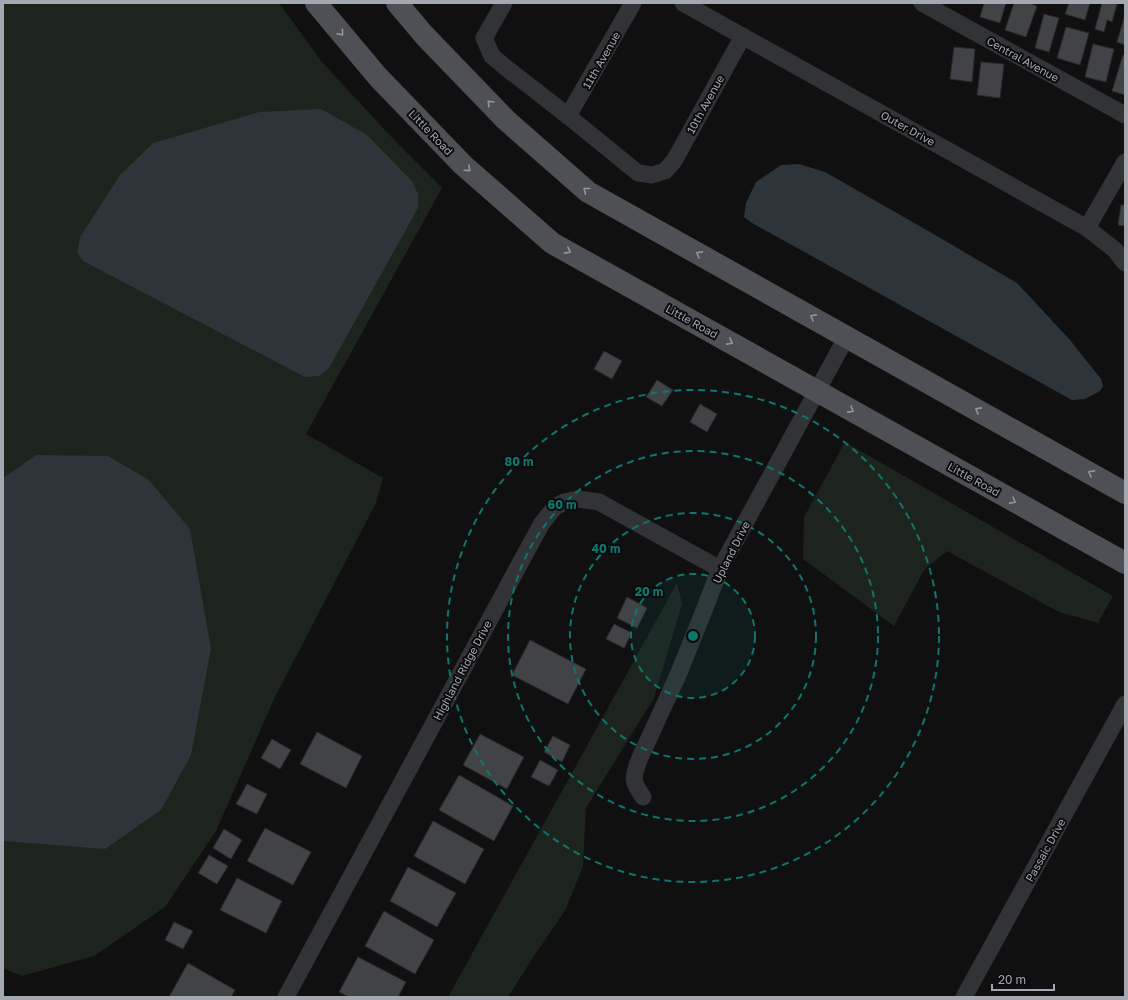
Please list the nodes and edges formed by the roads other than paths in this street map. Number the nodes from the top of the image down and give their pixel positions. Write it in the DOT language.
graph roads {
  1 [pos="316,3"];
  2 [pos="397,3"];
  3 [pos="504,3"];
  4 [pos="633,3"];
  5 [pos="683,3"];
  6 [pos="922,3"];
  7 [pos="743,36"];
  8 [pos="1125,115"];
  9 [pos="568,116"];
  10 [pos="1125,162"];
  11 [pos="1087,228"];
  12 [pos="1125,262"];
  13 [pos="847,336"];
  14 [pos="817,391"];
  15 [pos="1125,493"];
  16 [pos="1125,564"];
  17 [pos="720,569"];
  18 [pos="1125,704"];
  19 [pos="643,797"];
  20 [pos="286,997"];
  21 [pos="964,997"];
  1 -- 14 [label="main road, Little Road, one-way"];
  13 -- 2 [label="main road, one-way"];
  3 -- 9 [label="street"];
  4 -- 9 [label="street, 11th Avenue"];
  5 -- 7 [label="street, Outer Drive"];
  6 -- 8 [label="street, Central Avenue"];
  7 -- 9 [label="street, 10th Avenue"];
  7 -- 11 [label="street, Outer Drive"];
  10 -- 11 [label="street"];
  11 -- 12 [label="street, Outer Drive"];
  13 -- 14 [label="street, Upland Drive"];
  15 -- 13 [label="main road, one-way"];
  14 -- 16 [label="main road, Little Road, one-way"];
  14 -- 17 [label="street, Upland Drive"];
  17 -- 19 [label="street, Upland Drive"];
  17 -- 20 [label="street, Highland Ridge Drive"];
  18 -- 21 [label="street, Passaic Drive"];
}
